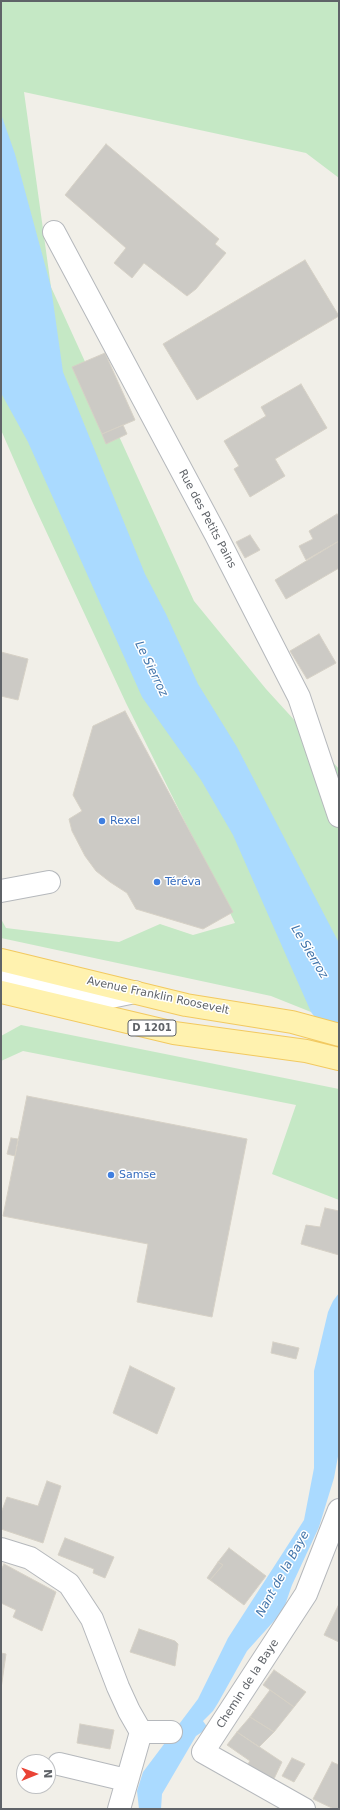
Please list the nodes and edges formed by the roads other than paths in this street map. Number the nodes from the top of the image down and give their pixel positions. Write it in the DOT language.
graph roads {
  1 [pos="54,232"];
  2 [pos="339,816"];
  3 [pos="49,882"];
  4 [pos="1,891"];
  5 [pos="1,960"];
  6 [pos="135,992"];
  7 [pos="3,993"];
  8 [pos="339,1035"];
  9 [pos="339,1059"];
  10 [pos="339,1510"];
  11 [pos="1,1549"];
  12 [pos="141,1732"];
  13 [pos="171,1732"];
  14 [pos="59,1764"];
  15 [pos="126,1780"];
  16 [pos="119,1809"];
  17 [pos="304,1809"];
  1 -- 2 [label="street, Rue des Petits Pains"];
  3 -- 4 [label="street"];
  5 -- 6 [label="main road, Avenue Franklin Roosevelt"];
  6 -- 7 [label="street"];
  6 -- 8 [label="main road, Avenue Franklin Roosevelt"];
  7 -- 9 [label="main road, D 1201"];
  10 -- 17 [label="street, Chemin de la Baye"];
  11 -- 12 [label="street"];
  12 -- 13 [label="street"];
  12 -- 15 [label="street"];
  14 -- 15 [label="street"];
  15 -- 16 [label="street"];
}
